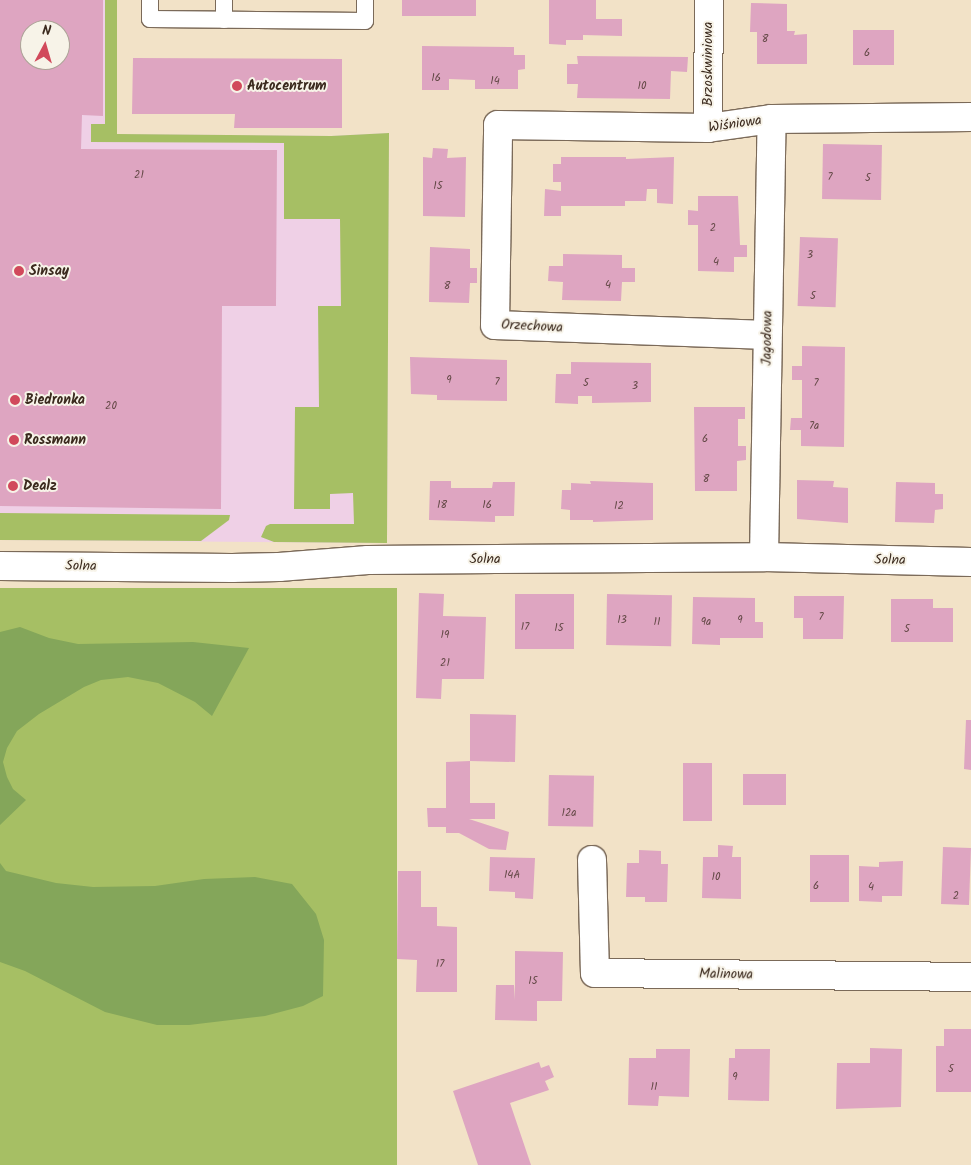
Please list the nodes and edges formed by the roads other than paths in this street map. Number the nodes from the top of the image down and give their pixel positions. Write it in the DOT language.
graph roads {
  1 [pos="150,0"];
  2 [pos="224,0"];
  3 [pos="365,0"];
  4 [pos="708,0"];
  5 [pos="224,20"];
  6 [pos="971,117"];
  7 [pos="772,118"];
  8 [pos="498,125"];
  9 [pos="708,128"];
  10 [pos="767,335"];
  11 [pos="764,557"];
  12 [pos="971,562"];
  13 [pos="0,566"];
  14 [pos="592,860"];
  15 [pos="971,977"];
  1 -- 5 [label="lane"];
  2 -- 5 [label="lane"];
  3 -- 5 [label="lane"];
  4 -- 9 [label="street, Brzoskwiniowa"];
  6 -- 7 [label="street, Wiśniowa"];
  7 -- 9 [label="street, Wiśniowa"];
  7 -- 10 [label="street, Jagodowa"];
  8 -- 9 [label="street, Wiśniowa"];
  8 -- 10 [label="street, Orzechowa"];
  10 -- 11 [label="street, Jagodowa"];
  11 -- 12 [label="street, Solna"];
  11 -- 13 [label="street, Solna"];
  14 -- 15 [label="street, Malinowa"];
}
